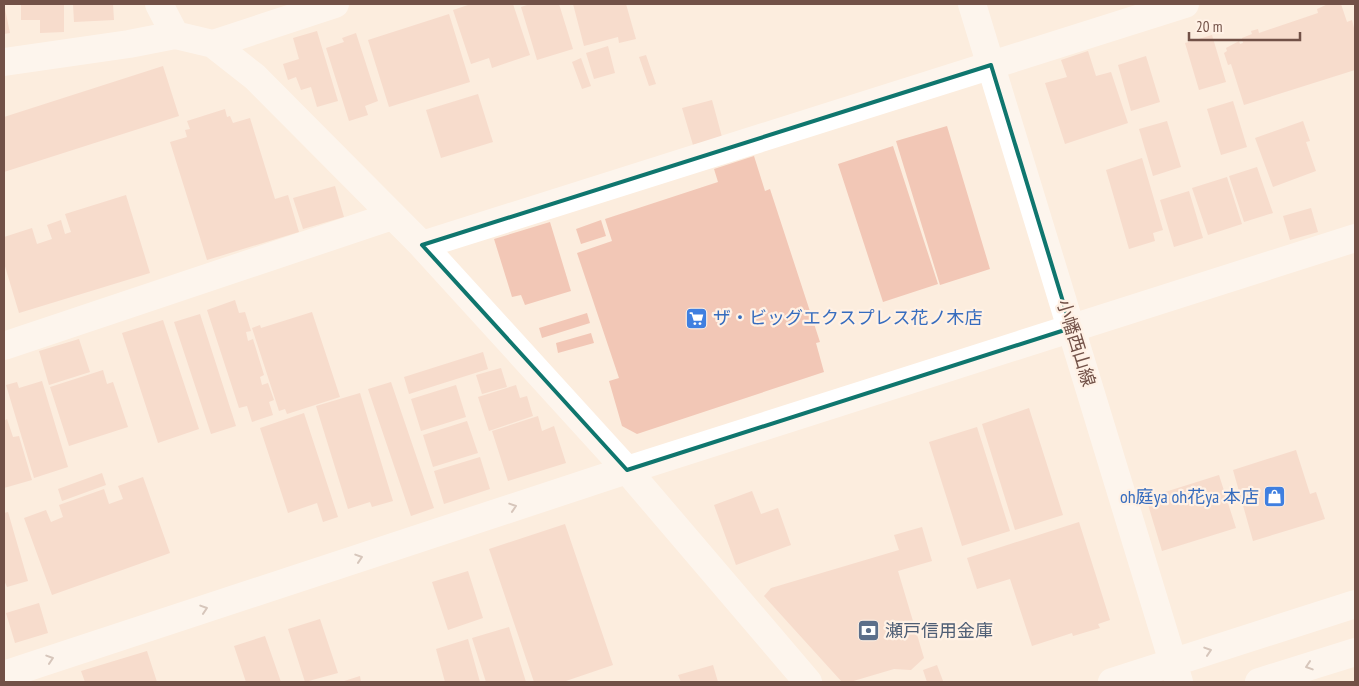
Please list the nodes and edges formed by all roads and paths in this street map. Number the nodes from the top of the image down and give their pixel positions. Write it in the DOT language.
graph roads {
  1 [pos="159,4"];
  2 [pos="335,4"];
  3 [pos="972,4"];
  4 [pos="1185,4"];
  5 [pos="175,35"];
  6 [pos="212,44"];
  7 [pos="4,62"];
  8 [pos="991,65"];
  9 [pos="392,216"];
  10 [pos="1355,238"];
  11 [pos="422,245"];
  12 [pos="1071,328"];
  13 [pos="4,346"];
  14 [pos="627,470"];
  15 [pos="1355,604"];
  16 [pos="1355,652"];
  17 [pos="1176,672"];
  18 [pos="4,674"];
  19 [pos="808,682"];
  20 [pos="1112,682"];
  21 [pos="1259,682"];
  1 -- 5 [label="street"];
  2 -- 6 [label="street"];
  3 -- 8 [label="street, 小幡西山線"];
  4 -- 8 [label="street"];
  5 -- 6 [label="street"];
  5 -- 7 [label="street"];
  6 -- 9 [label="street"];
  8 -- 11 [label="street"];
  8 -- 12 [label="street, 小幡西山線"];
  9 -- 11 [label="street"];
  9 -- 13 [label="street"];
  10 -- 12 [label="street"];
  11 -- 14 [label="street"];
  12 -- 14 [label="street"];
  12 -- 17 [label="street, 小幡西山線"];
  18 -- 14 [label="street, one-way"];
  14 -- 19 [label="street"];
  17 -- 15 [label="street, one-way"];
  16 -- 21 [label="street, one-way"];
  17 -- 20 [label="street"];
}
